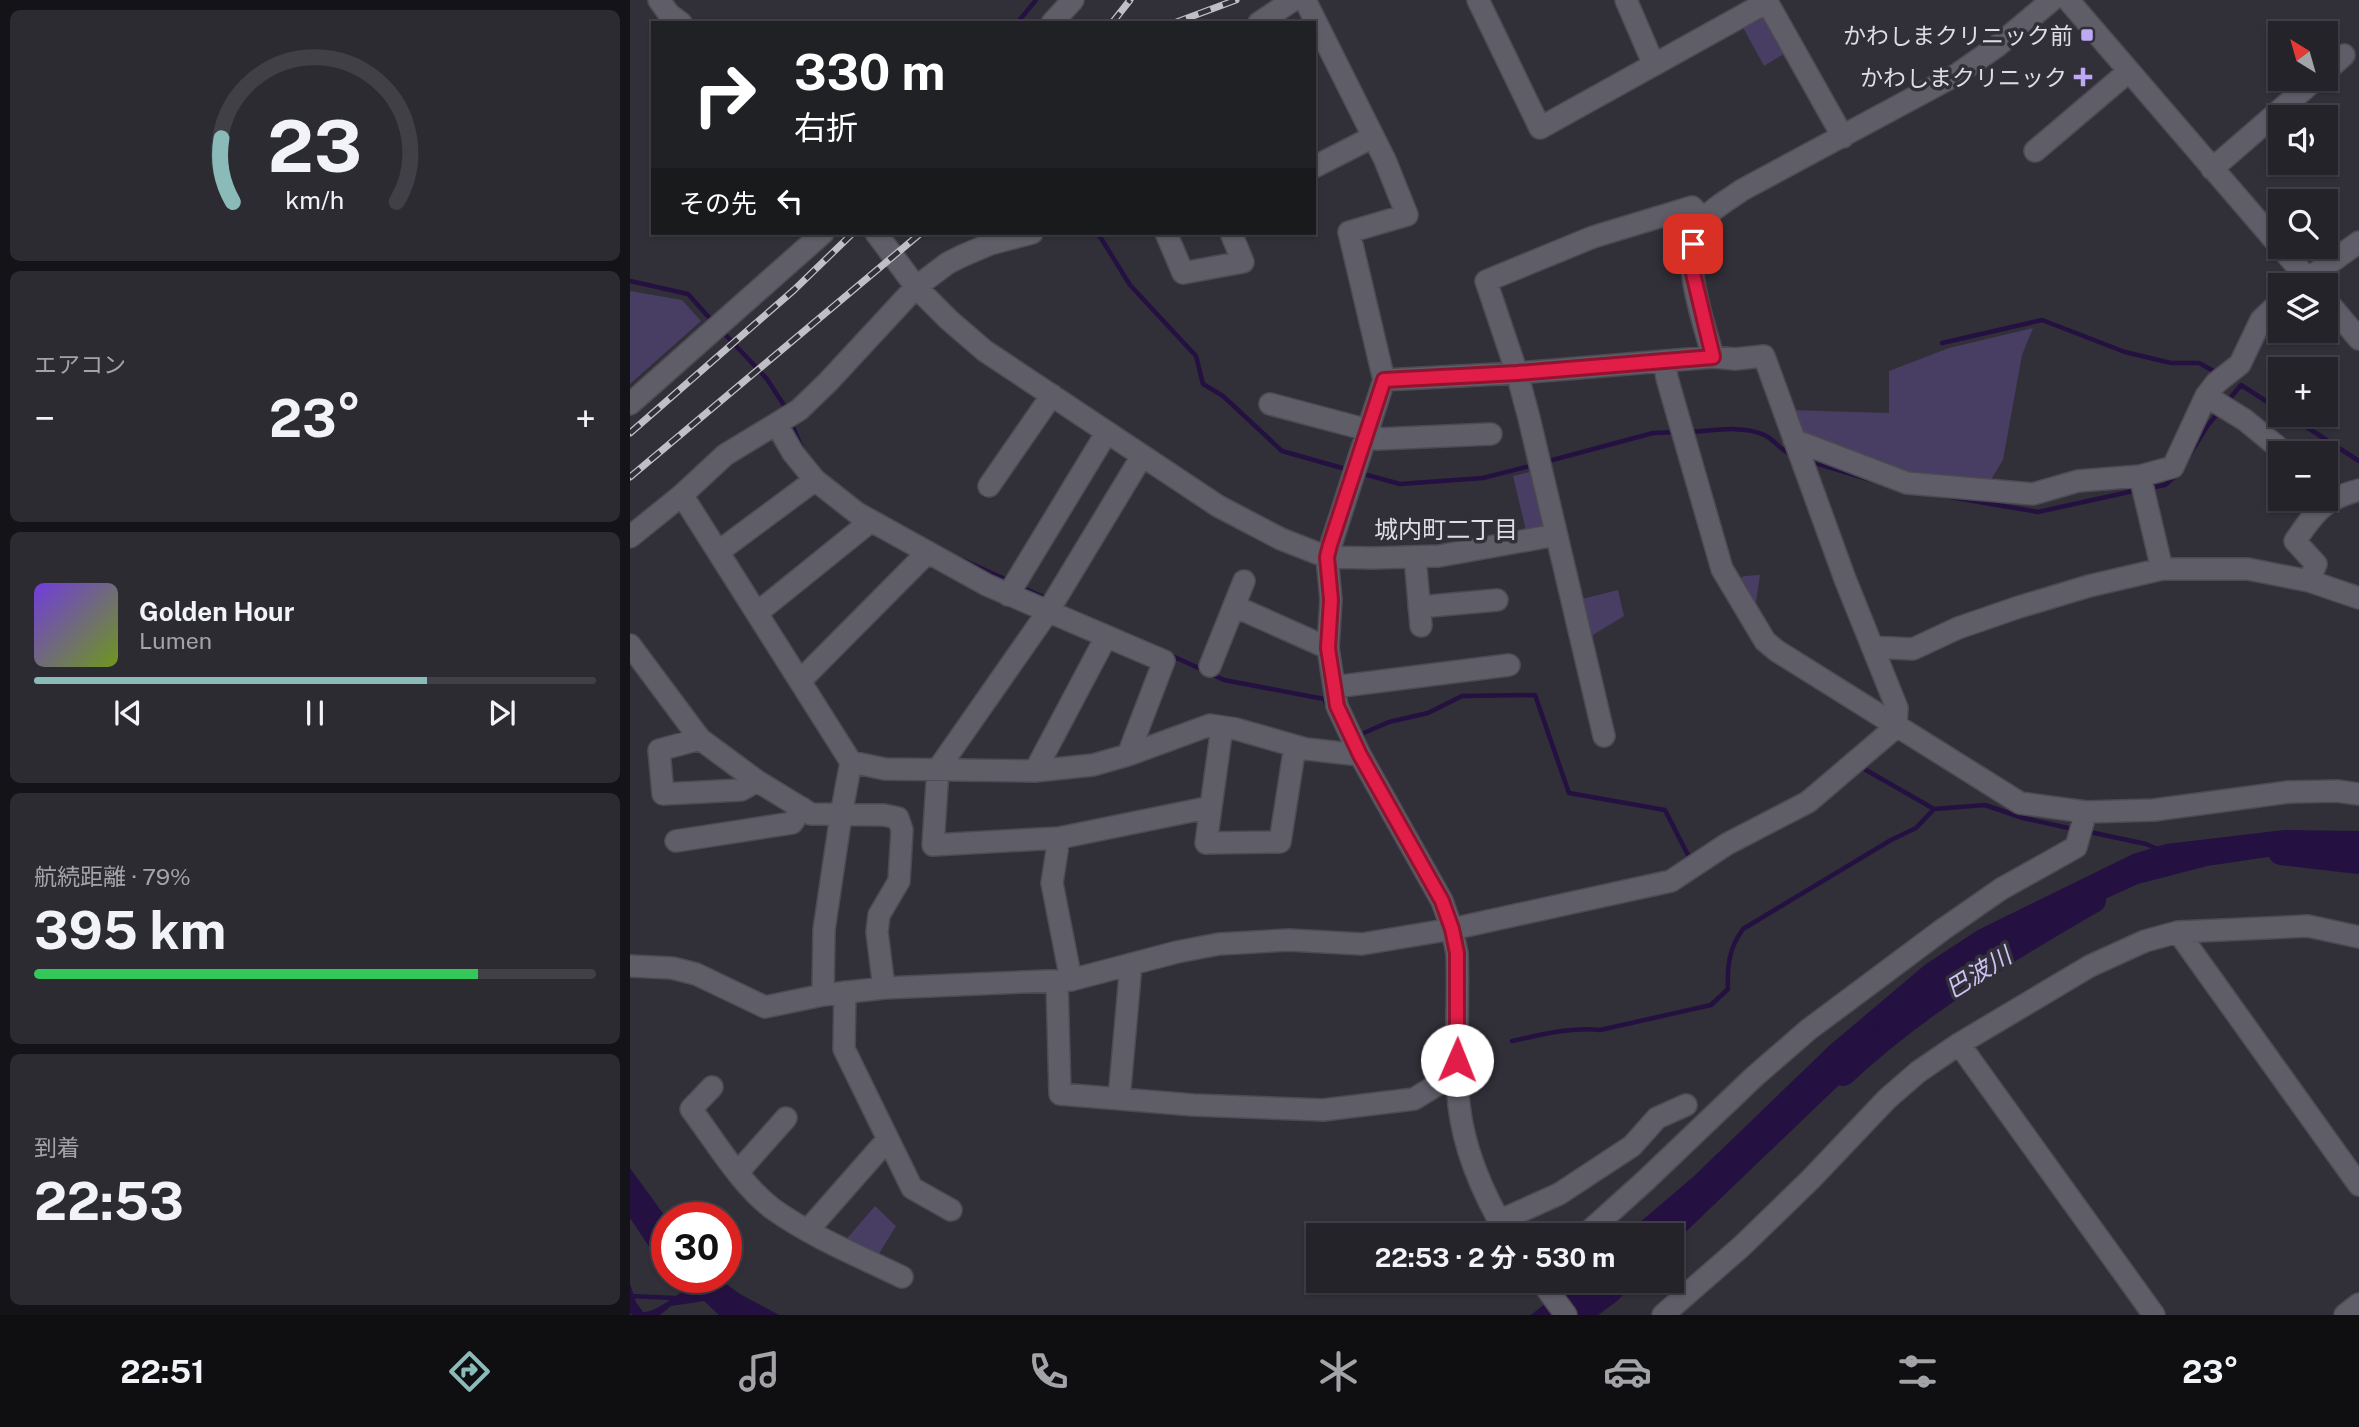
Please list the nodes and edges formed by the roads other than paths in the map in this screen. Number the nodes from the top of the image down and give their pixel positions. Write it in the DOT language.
graph roads {
  1 [pos="659,0"];
  2 [pos="1073,0"];
  3 [pos="1293,0"];
  4 [pos="1305,0"];
  5 [pos="1478,0"];
  6 [pos="1626,0"];
  7 [pos="2052,0"];
  8 [pos="2068,0"];
  9 [pos="1766,1"];
  10 [pos="678,21"];
  11 [pos="1054,21"];
  12 [pos="1262,21"];
  13 [pos="1315,21"];
  14 [pos="1316,22"];
  15 [pos="2344,55"];
  16 [pos="2338,60"];
  17 [pos="1654,65"];
  18 [pos="2128,72"];
  19 [pos="2302,91"];
  20 [pos="1373,137"];
  21 [pos="1843,137"];
  22 [pos="2035,151"];
  23 [pos="1316,166"];
  24 [pos="2212,169"];
  25 [pos="1704,220"];
  26 [pos="821,235"];
  27 [pos="877,235"];
  28 [pos="1024,235"];
  29 [pos="1167,235"];
  30 [pos="1232,235"];
  31 [pos="2359,242"];
  32 [pos="2298,273"];
  33 [pos="2321,273"];
  34 [pos="916,287"];
  35 [pos="2268,313"];
  36 [pos="2338,314"];
  37 [pos="2359,339"];
  38 [pos="1713,357"];
  39 [pos="1664,361"];
  40 [pos="1517,373"];
  41 [pos="1384,380"];
  42 [pos="1052,395"];
  43 [pos="2206,396"];
  44 [pos="630,404"];
  45 [pos="1270,404"];
  46 [pos="777,425"];
  47 [pos="1368,430"];
  48 [pos="1107,432"];
  49 [pos="1491,435"];
  50 [pos="1794,440"];
  51 [pos="2270,441"];
  52 [pos="1142,456"];
  53 [pos="2140,476"];
  54 [pos="815,480"];
  55 [pos="989,486"];
  56 [pos="2359,490"];
  57 [pos="2338,492"];
  58 [pos="682,495"];
  59 [pos="2316,511"];
  60 [pos="871,521"];
  61 [pos="1556,535"];
  62 [pos="630,537"];
  63 [pos="718,552"];
  64 [pos="926,553"];
  65 [pos="1327,557"];
  66 [pos="1415,557"];
  67 [pos="2162,569"];
  68 [pos="1244,581"];
  69 [pos="2309,581"];
  70 [pos="1008,595"];
  71 [pos="2359,598"];
  72 [pos="1497,600"];
  73 [pos="1234,606"];
  74 [pos="1048,612"];
  75 [pos="757,613"];
  76 [pos="1106,637"];
  77 [pos="630,645"];
  78 [pos="1872,647"];
  79 [pos="1328,648"];
  80 [pos="1509,665"];
  81 [pos="1210,666"];
  82 [pos="801,680"];
  83 [pos="1334,687"];
  84 [pos="1222,727"];
  85 [pos="1896,727"];
  86 [pos="1604,736"];
  87 [pos="700,739"];
  88 [pos="1295,746"];
  89 [pos="1128,755"];
  90 [pos="1360,755"];
  91 [pos="851,762"];
  92 [pos="938,769"];
  93 [pos="1035,771"];
  94 [pos="757,781"];
  95 [pos="2359,794"];
  96 [pos="1211,807"];
  97 [pos="802,808"];
  98 [pos="2085,812"];
  99 [pos="841,815"];
  100 [pos="1059,838"];
  101 [pos="676,841"];
  102 [pos="1452,929"];
  103 [pos="2178,932"];
  104 [pos="2359,937"];
  105 [pos="1131,964"];
  106 [pos="630,966"];
  107 [pos="1064,981"];
  108 [pos="884,988"];
  109 [pos="845,992"];
  110 [pos="824,995"];
  111 [pos="1959,1044"];
  112 [pos="1458,1070"];
  113 [pos="712,1087"];
  114 [pos="1119,1099"];
  115 [pos="1686,1105"];
  116 [pos="786,1118"];
  117 [pos="888,1139"];
  118 [pos="738,1172"];
  119 [pos="2359,1185"];
  120 [pos="951,1210"];
  121 [pos="1501,1223"];
  122 [pos="1511,1223"];
  123 [pos="1598,1223"];
  124 [pos="808,1230"];
  125 [pos="902,1277"];
  126 [pos="1550,1293"];
  127 [pos="2359,1304"];
  128 [pos="1566,1315"];
  129 [pos="1663,1315"];
  130 [pos="2154,1315"];
  131 [pos="2344,1315"];
  1 -- 10 [label="street"];
  2 -- 11 [label="street"];
  3 -- 12 [label="street"];
  4 -- 13 [label="street"];
  5 -- 17 [label="street"];
  6 -- 17 [label="street"];
  7 -- 21 [label="street"];
  8 -- 18 [label="street"];
  9 -- 17 [label="street"];
  9 -- 21 [label="street"];
  14 -- 20 [label="street"];
  15 -- 16 [label="street"];
  18 -- 22 [label="street"];
  18 -- 24 [label="street"];
  19 -- 24 [label="street"];
  20 -- 23 [label="street"];
  20 -- 41 [label="street"];
  21 -- 25 [label="street"];
  24 -- 32 [label="street"];
  25 -- 38 [label="street"];
  25 -- 40 [label="street"];
  26 -- 44 [label="street"];
  27 -- 34 [label="street"];
  28 -- 34 [label="street"];
  29 -- 30 [label="street"];
  31 -- 33 [label="street"];
  34 -- 42 [label="street"];
  34 -- 46 [label="street"];
  35 -- 43 [label="street"];
  36 -- 37 [label="street"];
  38 -- 39 [label="street"];
  38 -- 50 [label="street"];
  39 -- 40 [label="street"];
  39 -- 85 [label="street"];
  40 -- 41 [label="street"];
  40 -- 61 [label="street"];
  41 -- 47 [label="street"];
  42 -- 48 [label="street"];
  42 -- 55 [label="street"];
  43 -- 51 [label="street"];
  43 -- 53 [label="street"];
  45 -- 47 [label="street"];
  46 -- 54 [label="street"];
  46 -- 58 [label="street"];
  47 -- 49 [label="street"];
  47 -- 65 [label="street"];
  48 -- 52 [label="street"];
  48 -- 70 [label="street"];
  50 -- 53 [label="street"];
  50 -- 78 [label="street"];
  52 -- 65 [label="street"];
  52 -- 74 [label="street"];
  53 -- 67 [label="street"];
  54 -- 60 [label="street"];
  54 -- 63 [label="street"];
  56 -- 57 [label="street"];
  58 -- 62 [label="street"];
  58 -- 63 [label="street"];
  59 -- 69 [label="street"];
  60 -- 64 [label="street"];
  60 -- 75 [label="street"];
  61 -- 66 [label="street"];
  61 -- 86 [label="street"];
  63 -- 75 [label="street"];
  64 -- 70 [label="street"];
  64 -- 82 [label="street"];
  65 -- 66 [label="street"];
  65 -- 79 [label="street"];
  66 -- 72 [label="street"];
  67 -- 69 [label="street"];
  67 -- 78 [label="street"];
  68 -- 73 [label="street"];
  69 -- 71 [label="street"];
  70 -- 74 [label="street"];
  73 -- 79 [label="street"];
  73 -- 81 [label="street"];
  74 -- 76 [label="street"];
  74 -- 92 [label="street"];
  75 -- 82 [label="street"];
  76 -- 89 [label="street"];
  76 -- 93 [label="street"];
  77 -- 87 [label="street"];
  78 -- 85 [label="street"];
  79 -- 83 [label="street"];
  80 -- 83 [label="street"];
  82 -- 91 [label="street"];
  83 -- 90 [label="street"];
  84 -- 88 [label="street"];
  84 -- 89 [label="street"];
  84 -- 96 [label="street"];
  85 -- 98 [label="street"];
  85 -- 102 [label="street"];
  87 -- 94 [label="street"];
  87 -- 94 [label="street"];
  88 -- 90 [label="street"];
  88 -- 96 [label="street"];
  89 -- 93 [label="street"];
  90 -- 102 [label="street"];
  91 -- 92 [label="street"];
  91 -- 99 [label="street"];
  92 -- 93 [label="street"];
  92 -- 100 [label="street"];
  94 -- 97 [label="street"];
  95 -- 98 [label="street"];
  96 -- 100 [label="street"];
  97 -- 99 [label="street"];
  97 -- 101 [label="street"];
  98 -- 123 [label="street"];
  99 -- 108 [label="street"];
  99 -- 110 [label="street"];
  100 -- 107 [label="street"];
  102 -- 105 [label="street"];
  102 -- 112 [label="street"];
  103 -- 104 [label="street"];
  103 -- 111 [label="street"];
  103 -- 119 [label="street"];
  105 -- 107 [label="street"];
  105 -- 114 [label="street"];
  106 -- 110 [label="street"];
  107 -- 108 [label="street"];
  107 -- 114 [label="street"];
  108 -- 109 [label="street"];
  109 -- 110 [label="street"];
  109 -- 117 [label="street"];
  111 -- 129 [label="street"];
  111 -- 130 [label="street"];
  112 -- 114 [label="street"];
  112 -- 121 [label="street"];
  113 -- 118 [label="street"];
  115 -- 122 [label="street"];
  116 -- 118 [label="street"];
  117 -- 120 [label="street"];
  117 -- 124 [label="street"];
  118 -- 124 [label="street"];
  124 -- 125 [label="street"];
  126 -- 128 [label="street"];
  127 -- 131 [label="street"];
}
